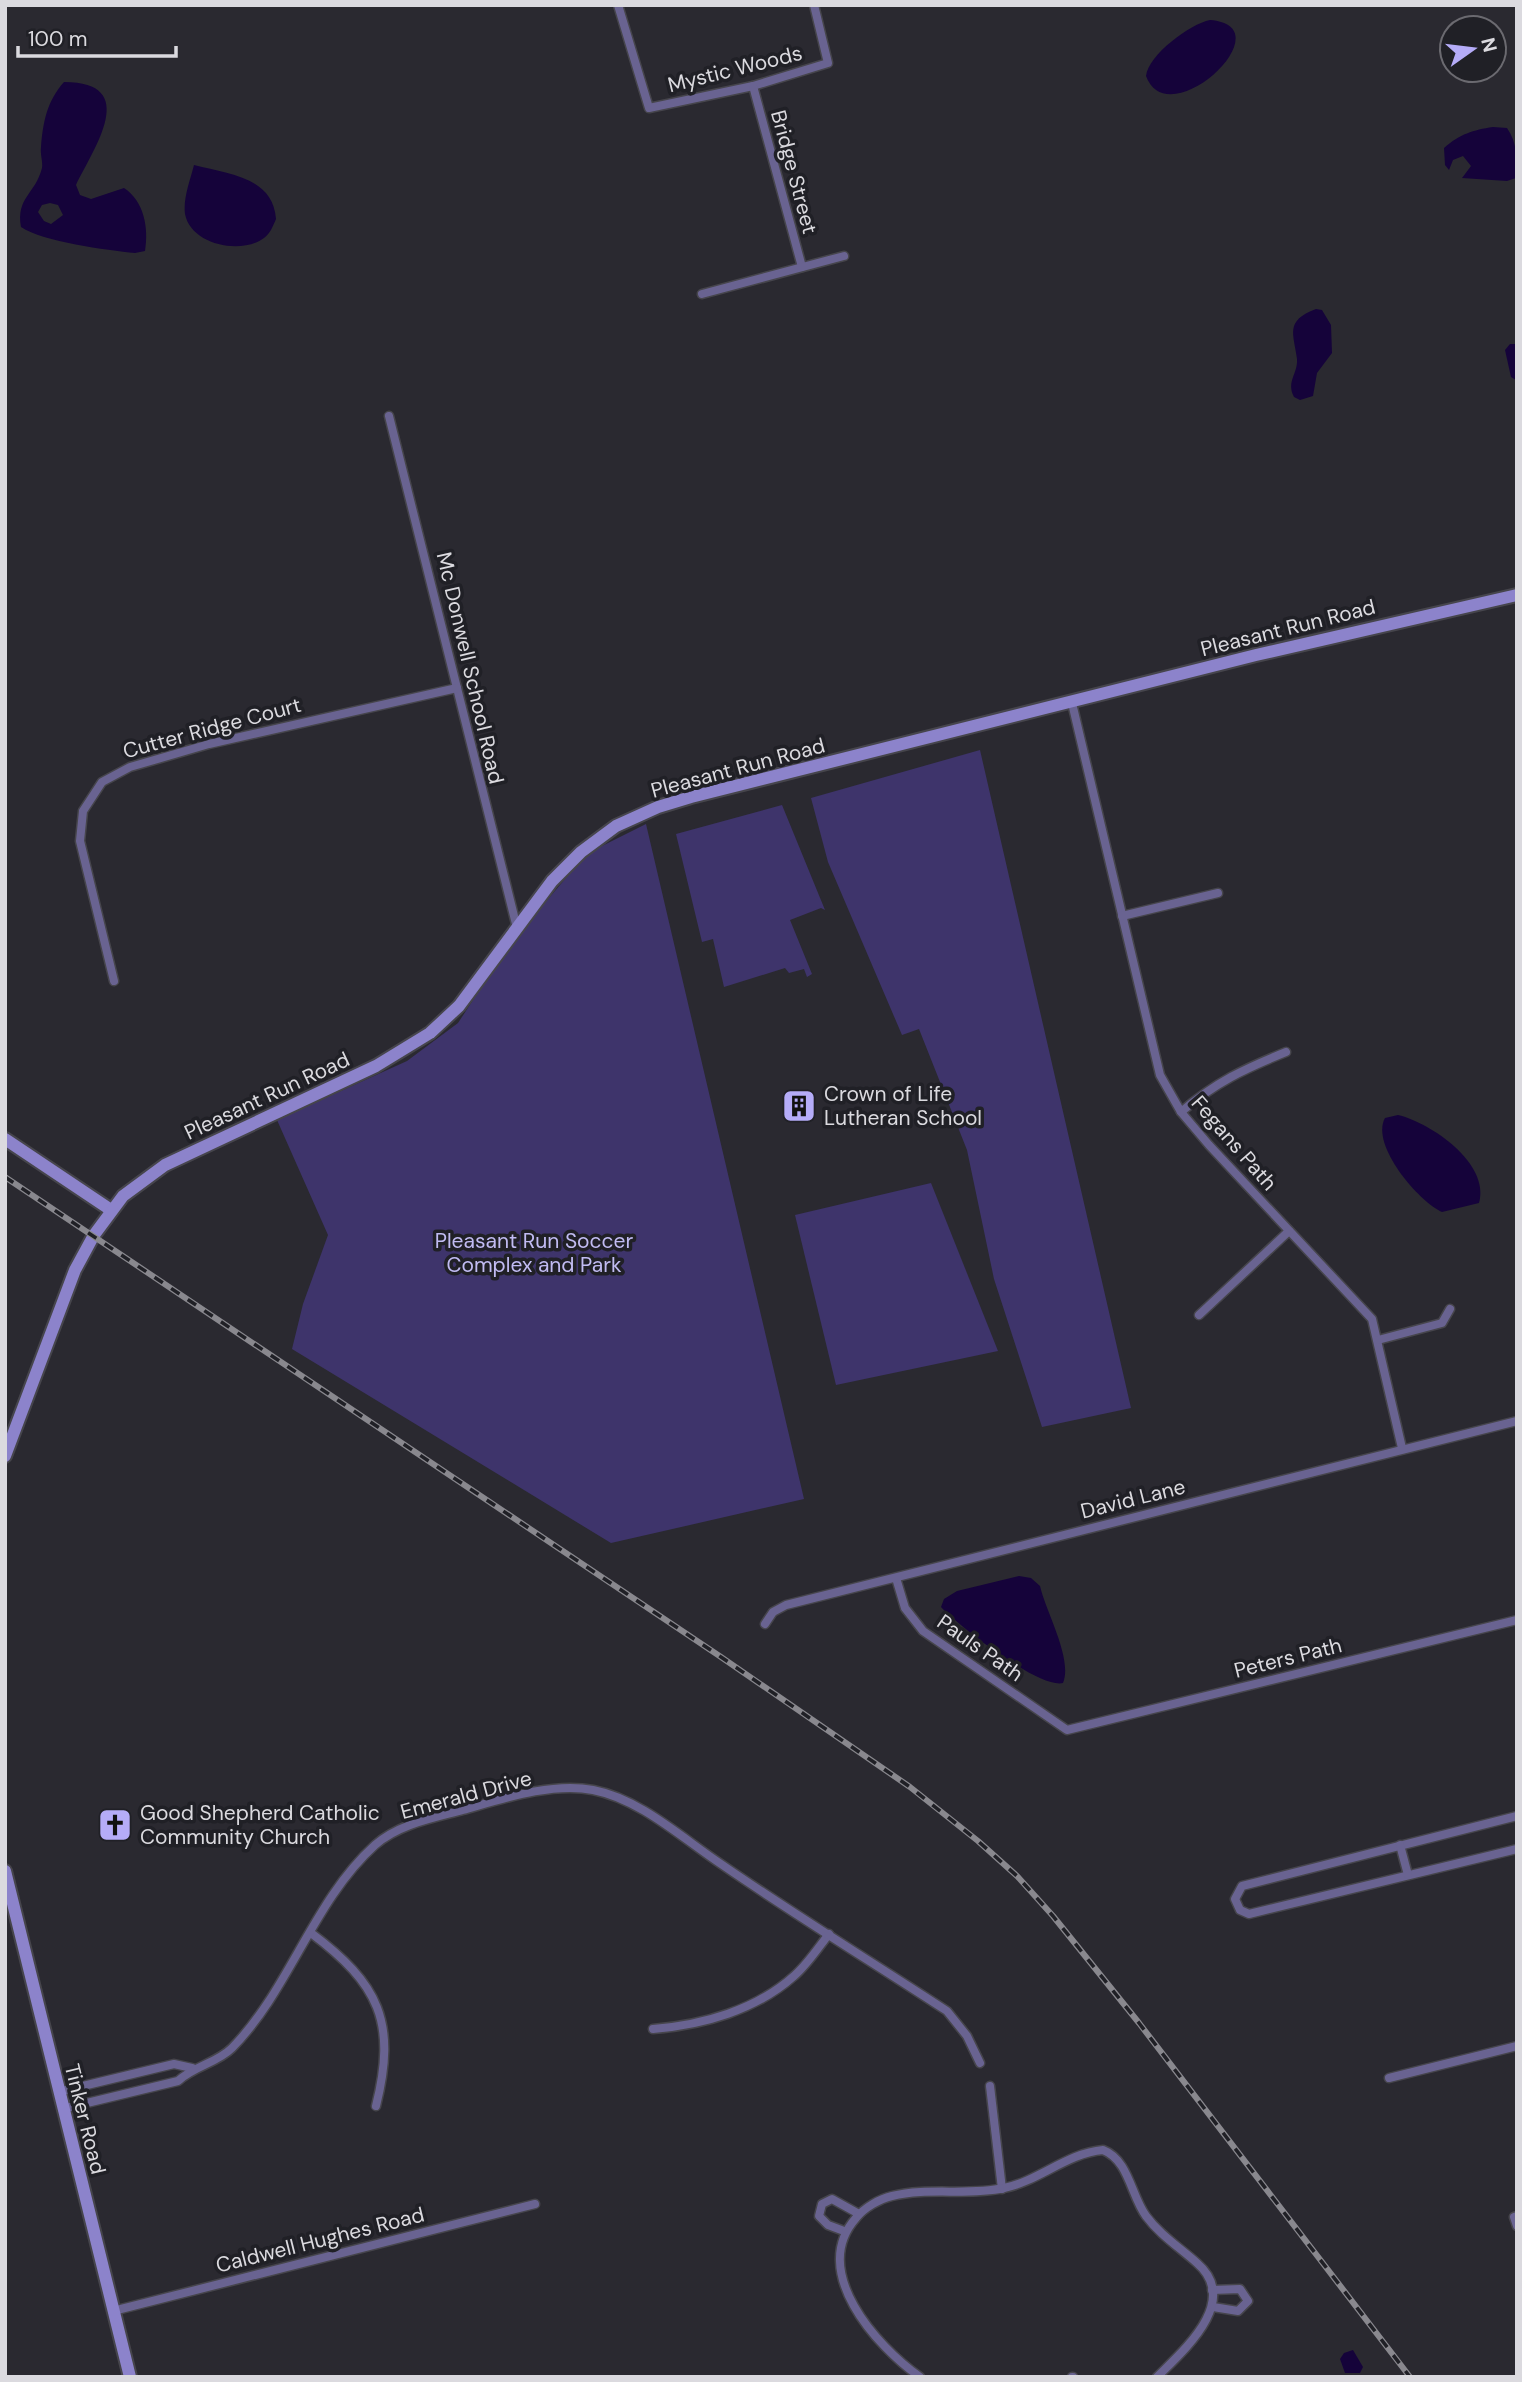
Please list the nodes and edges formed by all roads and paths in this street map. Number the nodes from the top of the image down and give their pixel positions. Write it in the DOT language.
graph roads {
  1 [pos="618,5"];
  2 [pos="814,5"];
  3 [pos="753,86"];
  4 [pos="844,256"];
  5 [pos="802,267"];
  6 [pos="702,294"];
  7 [pos="388,416"];
  8 [pos="1517,595"];
  9 [pos="457,688"];
  10 [pos="1072,703"];
  11 [pos="1218,893"];
  12 [pos="1122,916"];
  13 [pos="517,928"];
  14 [pos="114,981"];
  15 [pos="1286,1052"];
  16 [pos="1181,1112"];
  17 [pos="5,1139"];
  18 [pos="111,1210"];
  19 [pos="1289,1231"];
  20 [pos="1450,1309"];
  21 [pos="1199,1315"];
  22 [pos="1378,1340"];
  23 [pos="1517,1421"];
  24 [pos="1402,1448"];
  25 [pos="5,1456"];
  26 [pos="896,1578"];
  27 [pos="1517,1620"];
  28 [pos="765,1624"];
  29 [pos="1067,1730"];
  30 [pos="1517,1816"];
  31 [pos="1400,1845"];
  32 [pos="1517,1849"];
  33 [pos="5,1871"];
  34 [pos="1408,1875"];
  35 [pos="311,1933"];
  36 [pos="829,1934"];
  37 [pos="653,2029"];
  38 [pos="1517,2046"];
  39 [pos="981,2063"];
  40 [pos="192,2068"];
  41 [pos="1389,2078"];
  42 [pos="990,2086"];
  43 [pos="58,2092"];
  44 [pos="376,2106"];
  45 [pos="62,2109"];
  46 [pos="1002,2189"];
  47 [pos="535,2204"];
  48 [pos="859,2214"];
  49 [pos="1515,2217"];
  50 [pos="1517,2227"];
  51 [pos="844,2231"];
  52 [pos="1212,2290"];
  53 [pos="1213,2307"];
  54 [pos="113,2311"];
  55 [pos="130,2377"];
  56 [pos="920,2377"];
  57 [pos="1157,2377"];
  1 -- 3 [label="street, Mystic Woods"];
  2 -- 3 [label="street, Mystic Woods"];
  3 -- 5 [label="street, Bridge Street"];
  4 -- 5 [label="street"];
  5 -- 6 [label="street"];
  7 -- 9 [label="street, Mc Donwell School Road"];
  8 -- 10 [label="main road, Pleasant Run Road"];
  9 -- 13 [label="street, Mc Donwell School Road"];
  9 -- 14 [label="street, Cutter Ridge Court"];
  10 -- 12 [label="street, Fegans Path"];
  10 -- 13 [label="main road, Pleasant Run Road"];
  11 -- 12 [label="street"];
  12 -- 16 [label="street, Fegans Path"];
  13 -- 18 [label="main road, Pleasant Run Road"];
  15 -- 16 [label="street"];
  16 -- 19 [label="street, Fegans Path"];
  17 -- 18 [label="main road"];
  18 -- 25 [label="main road, Pleasant Run Road"];
  19 -- 21 [label="street"];
  19 -- 22 [label="street, Fegans Path"];
  20 -- 22 [label="street"];
  22 -- 24 [label="street, Fegans Path"];
  23 -- 24 [label="street, David Lane"];
  24 -- 26 [label="street, David Lane"];
  26 -- 28 [label="street, David Lane"];
  26 -- 29 [label="street, Pauls Path"];
  27 -- 29 [label="street, Peters Path"];
  30 -- 31 [label="street"];
  31 -- 34 [label="street"];
  31 -- 34 [label="street"];
  32 -- 34 [label="street"];
  33 -- 43 [label="main road, Tinker Road"];
  35 -- 36 [label="street, Emerald Drive"];
  35 -- 40 [label="street, Emerald Drive"];
  35 -- 44 [label="street"];
  36 -- 37 [label="street"];
  36 -- 39 [label="street, Emerald Drive"];
  38 -- 41 [label="street"];
  40 -- 43 [label="street, Emerald Drive"];
  40 -- 45 [label="street, Emerald Drive"];
  42 -- 46 [label="street"];
  43 -- 45 [label="main road, Tinker Road"];
  45 -- 54 [label="main road, Tinker Road"];
  46 -- 48 [label="street"];
  46 -- 52 [label="street"];
  47 -- 54 [label="street, Caldwell Hughes Road"];
  48 -- 51 [label="street"];
  48 -- 51 [label="street"];
  49 -- 50 [label="street"];
  51 -- 56 [label="street"];
  52 -- 53 [label="street"];
  52 -- 53 [label="street"];
  53 -- 57 [label="street"];
  54 -- 55 [label="main road, Tinker Road"];
}
